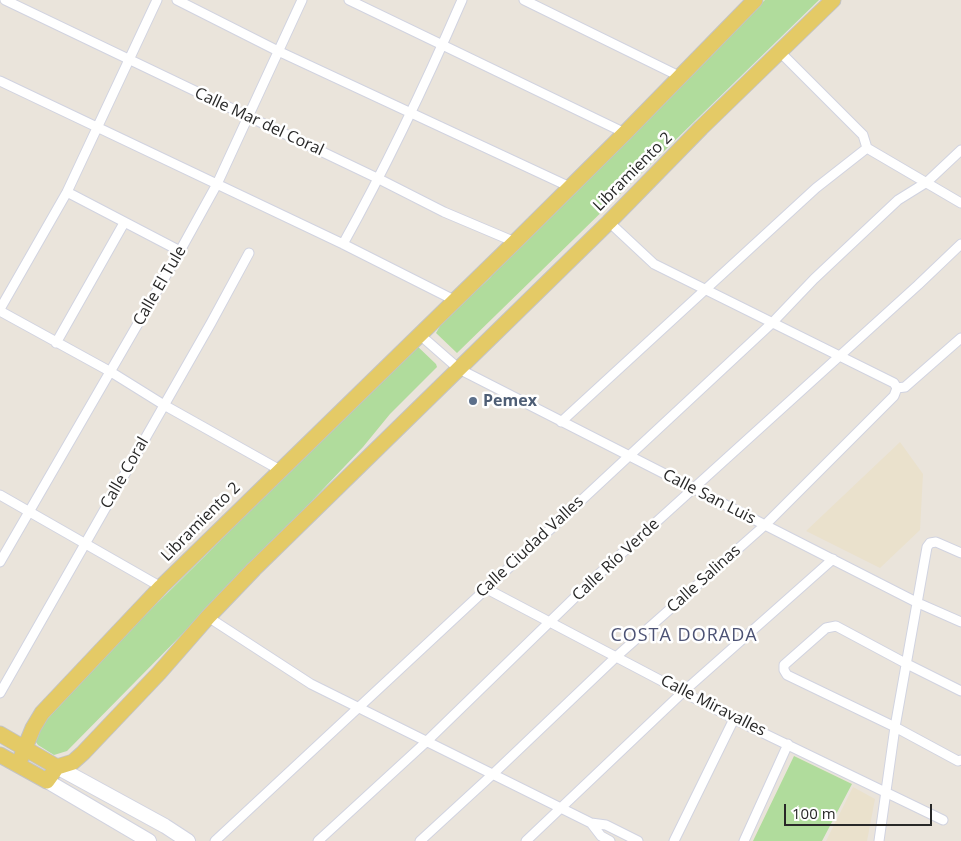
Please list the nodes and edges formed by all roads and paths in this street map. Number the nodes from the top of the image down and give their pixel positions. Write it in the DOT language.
graph roads {
  1 [pos="5,0"];
  2 [pos="156,0"];
  3 [pos="177,0"];
  4 [pos="302,0"];
  5 [pos="349,0"];
  6 [pos="462,0"];
  7 [pos="524,0"];
  8 [pos="755,0"];
  9 [pos="833,0"];
  10 [pos="442,45"];
  11 [pos="278,51"];
  12 [pos="780,52"];
  13 [pos="129,61"];
  14 [pos="679,76"];
  15 [pos="0,81"];
  16 [pos="410,112"];
  17 [pos="247,116"];
  18 [pos="98,127"];
  19 [pos="624,133"];
  20 [pos="867,148"];
  21 [pos="961,150"];
  22 [pos="379,179"];
  23 [pos="927,182"];
  24 [pos="217,184"];
  25 [pos="570,187"];
  26 [pos="67,192"];
  27 [pos="961,203"];
  28 [pos="124,222"];
  29 [pos="609,222"];
  30 [pos="515,242"];
  31 [pos="343,244"];
  32 [pos="961,244"];
  33 [pos="180,252"];
  34 [pos="249,253"];
  35 [pos="706,291"];
  36 [pos="454,300"];
  37 [pos="0,310"];
  38 [pos="772,323"];
  39 [pos="419,334"];
  40 [pos="961,338"];
  41 [pos="56,343"];
  42 [pos="839,356"];
  43 [pos="459,369"];
  44 [pos="111,372"];
  45 [pos="897,388"];
  46 [pos="164,405"];
  47 [pos="561,422"];
  48 [pos="629,456"];
  49 [pos="280,470"];
  50 [pos="694,490"];
  51 [pos="0,495"];
  52 [pos="30,512"];
  53 [pos="765,525"];
  54 [pos="85,544"];
  55 [pos="961,553"];
  56 [pos="833,559"];
  57 [pos="0,562"];
  58 [pos="161,587"];
  59 [pos="485,588"];
  60 [pos="918,603"];
  61 [pos="208,617"];
  62 [pos="550,622"];
  63 [pos="961,622"];
  64 [pos="617,656"];
  65 [pos="907,664"];
  66 [pos="961,691"];
  67 [pos="683,692"];
  68 [pos="0,693"];
  69 [pos="358,708"];
  70 [pos="734,718"];
  71 [pos="895,727"];
  72 [pos="0,734"];
  73 [pos="426,742"];
  74 [pos="788,744"];
  75 [pos="25,749"];
  76 [pos="0,755"];
  77 [pos="961,760"];
  78 [pos="18,765"];
  79 [pos="57,767"];
  80 [pos="493,774"];
  81 [pos="47,781"];
  82 [pos="886,792"];
  83 [pos="561,808"];
  84 [pos="943,820"];
  85 [pos="591,823"];
  86 [pos="149,841"];
  87 [pos="188,841"];
  88 [pos="215,841"];
  89 [pos="318,841"];
  90 [pos="420,841"];
  91 [pos="526,841"];
  92 [pos="610,841"];
  93 [pos="638,841"];
  94 [pos="674,841"];
  95 [pos="744,841"];
  96 [pos="879,841"];
  1 -- 13 [label="street, Calle Mar del Coral"];
  2 -- 13 [label="street"];
  3 -- 11 [label="street"];
  4 -- 11 [label="street, Calle El Tule"];
  5 -- 10 [label="street"];
  6 -- 10 [label="street"];
  7 -- 14 [label="street"];
  8 -- 14 [label="main road, Libramiento 2"];
  9 -- 12 [label="main road, Libramiento 2"];
  10 -- 16 [label="street"];
  10 -- 19 [label="street"];
  11 -- 16 [label="street"];
  11 -- 17 [label="street, Calle El Tule"];
  12 -- 20 [label="street"];
  12 -- 29 [label="main road, Libramiento 2"];
  13 -- 17 [label="street, Calle Mar del Coral"];
  13 -- 18 [label="street"];
  14 -- 19 [label="main road, Libramiento 2"];
  15 -- 18 [label="street"];
  16 -- 22 [label="street"];
  16 -- 25 [label="street"];
  17 -- 22 [label="street, Calle Mar del Coral"];
  17 -- 24 [label="street, Calle El Tule"];
  18 -- 24 [label="street"];
  18 -- 26 [label="street"];
  19 -- 25 [label="main road, Libramiento 2"];
  20 -- 23 [label="street"];
  20 -- 35 [label="street"];
  21 -- 23 [label="street, Calle Ciudad Valles"];
  22 -- 30 [label="street, Calle Mar del Coral"];
  22 -- 31 [label="street"];
  23 -- 27 [label="street"];
  23 -- 38 [label="street, Calle Ciudad Valles"];
  24 -- 31 [label="street"];
  24 -- 33 [label="street, Calle El Tule"];
  25 -- 30 [label="main road, Libramiento 2"];
  26 -- 28 [label="street"];
  26 -- 37 [label="street"];
  28 -- 33 [label="street"];
  28 -- 41 [label="street"];
  29 -- 35 [label="street"];
  29 -- 43 [label="main road, Libramiento 2"];
  30 -- 36 [label="main road, Libramiento 2"];
  31 -- 36 [label="street"];
  32 -- 42 [label="street, Calle Río Verde"];
  33 -- 44 [label="street, Calle El Tule"];
  34 -- 46 [label="street, Calle Coral"];
  35 -- 38 [label="street"];
  35 -- 47 [label="street"];
  36 -- 39 [label="main road, Libramiento 2"];
  37 -- 41 [label="street"];
  38 -- 42 [label="street"];
  38 -- 48 [label="street, Calle Ciudad Valles"];
  39 -- 43 [label="street"];
  39 -- 49 [label="main road, Libramiento 2"];
  40 -- 45 [label="street, Calle Salinas"];
  41 -- 44 [label="street"];
  42 -- 45 [label="street"];
  42 -- 50 [label="street, Calle Río Verde"];
  43 -- 47 [label="street, Calle San Luis"];
  43 -- 61 [label="main road, Libramiento 2"];
  44 -- 46 [label="street"];
  44 -- 52 [label="street, Calle El Tule"];
  45 -- 53 [label="street, Calle Salinas"];
  46 -- 49 [label="street"];
  46 -- 54 [label="street, Calle Coral"];
  47 -- 48 [label="street, Calle San Luis"];
  48 -- 50 [label="street, Calle San Luis"];
  48 -- 59 [label="street, Calle Ciudad Valles"];
  49 -- 58 [label="main road, Libramiento 2"];
  50 -- 53 [label="street, Calle San Luis"];
  50 -- 62 [label="street, Calle Río Verde"];
  51 -- 52 [label="street"];
  52 -- 54 [label="street"];
  52 -- 57 [label="street, Calle El Tule"];
  53 -- 56 [label="street, Calle San Luis"];
  53 -- 64 [label="street, Calle Salinas"];
  54 -- 58 [label="street"];
  54 -- 68 [label="street, Calle Coral"];
  55 -- 60 [label="street"];
  56 -- 60 [label="street, Calle San Luis"];
  56 -- 67 [label="street"];
  58 -- 75 [label="main road, Libramiento 2"];
  59 -- 62 [label="street, Calle Miravalles"];
  59 -- 69 [label="street, Calle Ciudad Valles"];
  60 -- 63 [label="street, Calle San Luis"];
  60 -- 65 [label="street"];
  61 -- 69 [label="street"];
  61 -- 79 [label="main road, Libramiento 2"];
  62 -- 64 [label="street, Calle Miravalles"];
  62 -- 73 [label="street, Calle Río Verde"];
  64 -- 67 [label="street, Calle Miravalles"];
  64 -- 80 [label="street, Calle Salinas"];
  65 -- 66 [label="street"];
  65 -- 71 [label="street"];
  65 -- 71 [label="street"];
  67 -- 70 [label="street, Calle Miravalles"];
  67 -- 83 [label="street"];
  69 -- 73 [label="street"];
  69 -- 88 [label="street, Calle Ciudad Valles"];
  70 -- 74 [label="street, Calle Miravalles"];
  70 -- 94 [label="street"];
  71 -- 77 [label="street"];
  71 -- 82 [label="street"];
  72 -- 75 [label="main road"];
  73 -- 80 [label="street"];
  73 -- 89 [label="street, Calle Río Verde"];
  74 -- 82 [label="street, Calle Miravalles"];
  74 -- 95 [label="street"];
  75 -- 78 [label="main road, Libramiento 2"];
  75 -- 79 [label="main road"];
  76 -- 78 [label="main road"];
  78 -- 81 [label="main road"];
  79 -- 81 [label="main road"];
  79 -- 87 [label="main road"];
  80 -- 83 [label="street"];
  80 -- 90 [label="street, Calle Salinas"];
  81 -- 86 [label="main road"];
  82 -- 84 [label="street, Calle Miravalles"];
  82 -- 96 [label="street"];
  83 -- 85 [label="street"];
  83 -- 91 [label="street"];
  85 -- 92 [label="street"];
  85 -- 93 [label="street"];
}
